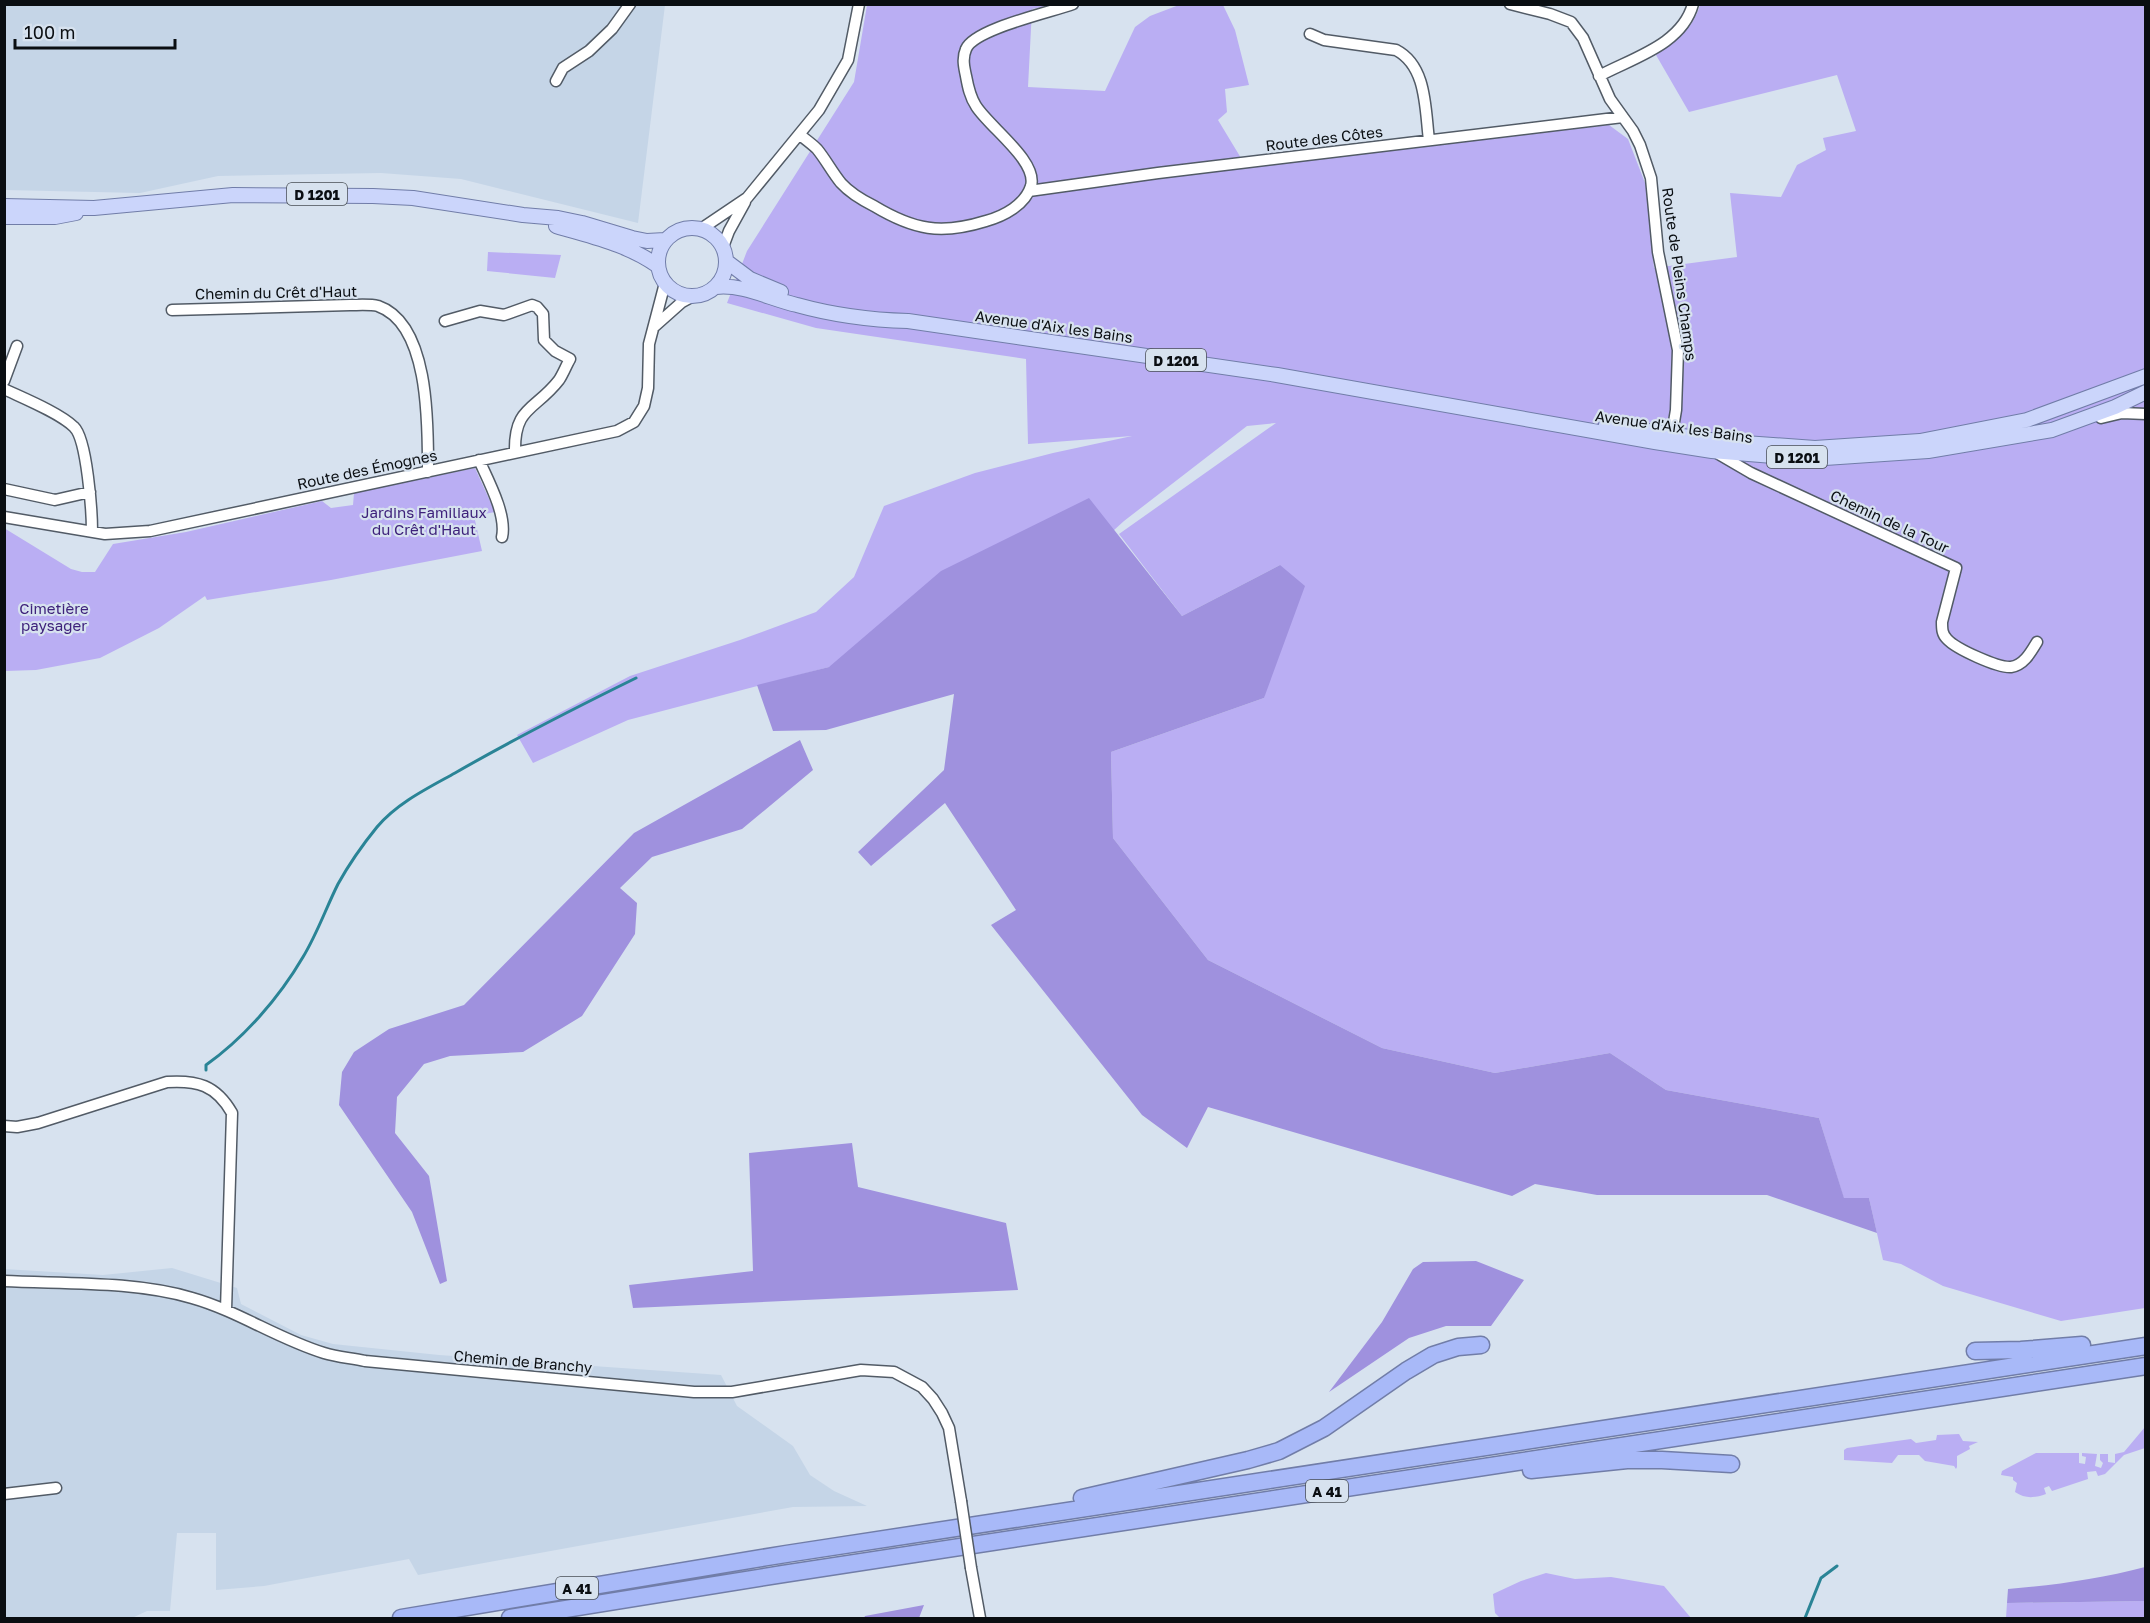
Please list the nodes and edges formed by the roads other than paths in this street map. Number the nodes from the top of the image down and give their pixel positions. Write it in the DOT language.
graph roads {
  1 [pos="630,4"];
  2 [pos="859,4"];
  3 [pos="1073,4"];
  4 [pos="1510,4"];
  5 [pos="1693,4"];
  6 [pos="1310,34"];
  7 [pos="1599,76"];
  8 [pos="556,81"];
  9 [pos="1623,117"];
  10 [pos="800,135"];
  11 [pos="1429,140"];
  12 [pos="1029,191"];
  13 [pos="747,198"];
  14 [pos="4,206"];
  15 [pos="111,207"];
  16 [pos="523,215"];
  17 [pos="4,217"];
  18 [pos="701,229"];
  19 [pos="665,240"];
  20 [pos="725,254"];
  21 [pos="658,266"];
  22 [pos="665,283"];
  23 [pos="716,287"];
  24 [pos="693,296"];
  25 [pos="172,310"];
  26 [pos="445,321"];
  27 [pos="908,321"];
  28 [pos="655,326"];
  29 [pos="17,346"];
  30 [pos="2145,376"];
  31 [pos="4,381"];
  32 [pos="2145,386"];
  33 [pos="4,389"];
  34 [pos="2145,392"];
  35 [pos="1444,404"];
  36 [pos="2145,414"];
  37 [pos="2027,420"];
  38 [pos="2052,430"];
  39 [pos="1672,434"];
  40 [pos="1712,451"];
  41 [pos="515,452"];
  42 [pos="479,460"];
  43 [pos="428,472"];
  44 [pos="4,489"];
  45 [pos="90,492"];
  46 [pos="4,516"];
  47 [pos="92,532"];
  48 [pos="502,537"];
  49 [pos="2037,642"];
  50 [pos="4,1126"];
  51 [pos="4,1281"];
  52 [pos="226,1310"];
  53 [pos="2145,1340"];
  54 [pos="1481,1346"];
  55 [pos="2145,1346"];
  56 [pos="1975,1351"];
  57 [pos="2145,1365"];
  58 [pos="1731,1464"];
  59 [pos="56,1488"];
  60 [pos="4,1494"];
  61 [pos="1286,1497"];
  62 [pos="948,1529"];
  63 [pos="400,1618"];
  64 [pos="510,1618"];
  65 [pos="980,1618"];
  1 -- 8 [label="street"];
  2 -- 10 [label="street"];
  3 -- 12 [label="street"];
  4 -- 7 [label="street, Route de Pleins Champs"];
  5 -- 7 [label="street"];
  6 -- 11 [label="street"];
  7 -- 9 [label="street, Route de Pleins Champs"];
  9 -- 11 [label="street, Route des Côtes"];
  9 -- 39 [label="street, Route de Pleins Champs"];
  10 -- 12 [label="street"];
  10 -- 13 [label="street"];
  11 -- 12 [label="street, Route des Côtes"];
  13 -- 18 [label="street"];
  13 -- 20 [label="street"];
  14 -- 15 [label="main road, D 1201"];
  15 -- 16 [label="main road, D 1201"];
  15 -- 17 [label="main road, D 1201"];
  16 -- 19 [label="main road"];
  16 -- 21 [label="main road"];
  18 -- 19 [label="main road"];
  18 -- 20 [label="main road"];
  19 -- 21 [label="main road"];
  20 -- 23 [label="main road"];
  20 -- 27 [label="main road, Avenue d'Aix les Bains"];
  21 -- 22 [label="main road"];
  22 -- 24 [label="main road"];
  22 -- 28 [label="street, Route des Émognes"];
  23 -- 24 [label="main road"];
  23 -- 27 [label="main road, Avenue d'Aix les Bains"];
  24 -- 28 [label="street"];
  25 -- 43 [label="street, Chemin du Crêt d'Haut"];
  26 -- 41 [label="street"];
  27 -- 35 [label="main road, Avenue d'Aix les Bains / D 1201"];
  28 -- 41 [label="street, Route des Émognes"];
  29 -- 31 [label="street"];
  30 -- 37 [label="main road, Avenue d'Aix les Bains / D 1201"];
  32 -- 37 [label="main road"];
  33 -- 45 [label="street"];
  34 -- 38 [label="main road, Avenue d'Aix les Bains / D 1201"];
  35 -- 39 [label="main road, Avenue d'Aix les Bains / D 1201"];
  35 -- 40 [label="main road, Avenue d'Aix les Bains / D 1201"];
  36 -- 38 [label="street"];
  37 -- 39 [label="main road, Avenue d'Aix les Bains / D 1201"];
  38 -- 40 [label="main road, Avenue d'Aix les Bains / D 1201"];
  40 -- 49 [label="street, Chemin de la Tour"];
  41 -- 42 [label="street, Route des Émognes"];
  42 -- 43 [label="street, Route des Émognes"];
  42 -- 48 [label="street"];
  43 -- 47 [label="street, Route des Émognes"];
  44 -- 45 [label="street"];
  45 -- 47 [label="street"];
  46 -- 47 [label="street, Route des Émognes"];
  50 -- 52 [label="street"];
  51 -- 52 [label="street, Chemin de Branchy"];
  52 -- 65 [label="street, Chemin de Branchy, bridge"];
  53 -- 56 [label="highway"];
  54 -- 62 [label="highway"];
  55 -- 62 [label="highway, A 41"];
  57 -- 61 [label="highway, A 41"];
  58 -- 61 [label="highway"];
  59 -- 60 [label="street"];
  61 -- 64 [label="highway, A 41"];
  62 -- 63 [label="highway, A 41"];
}
